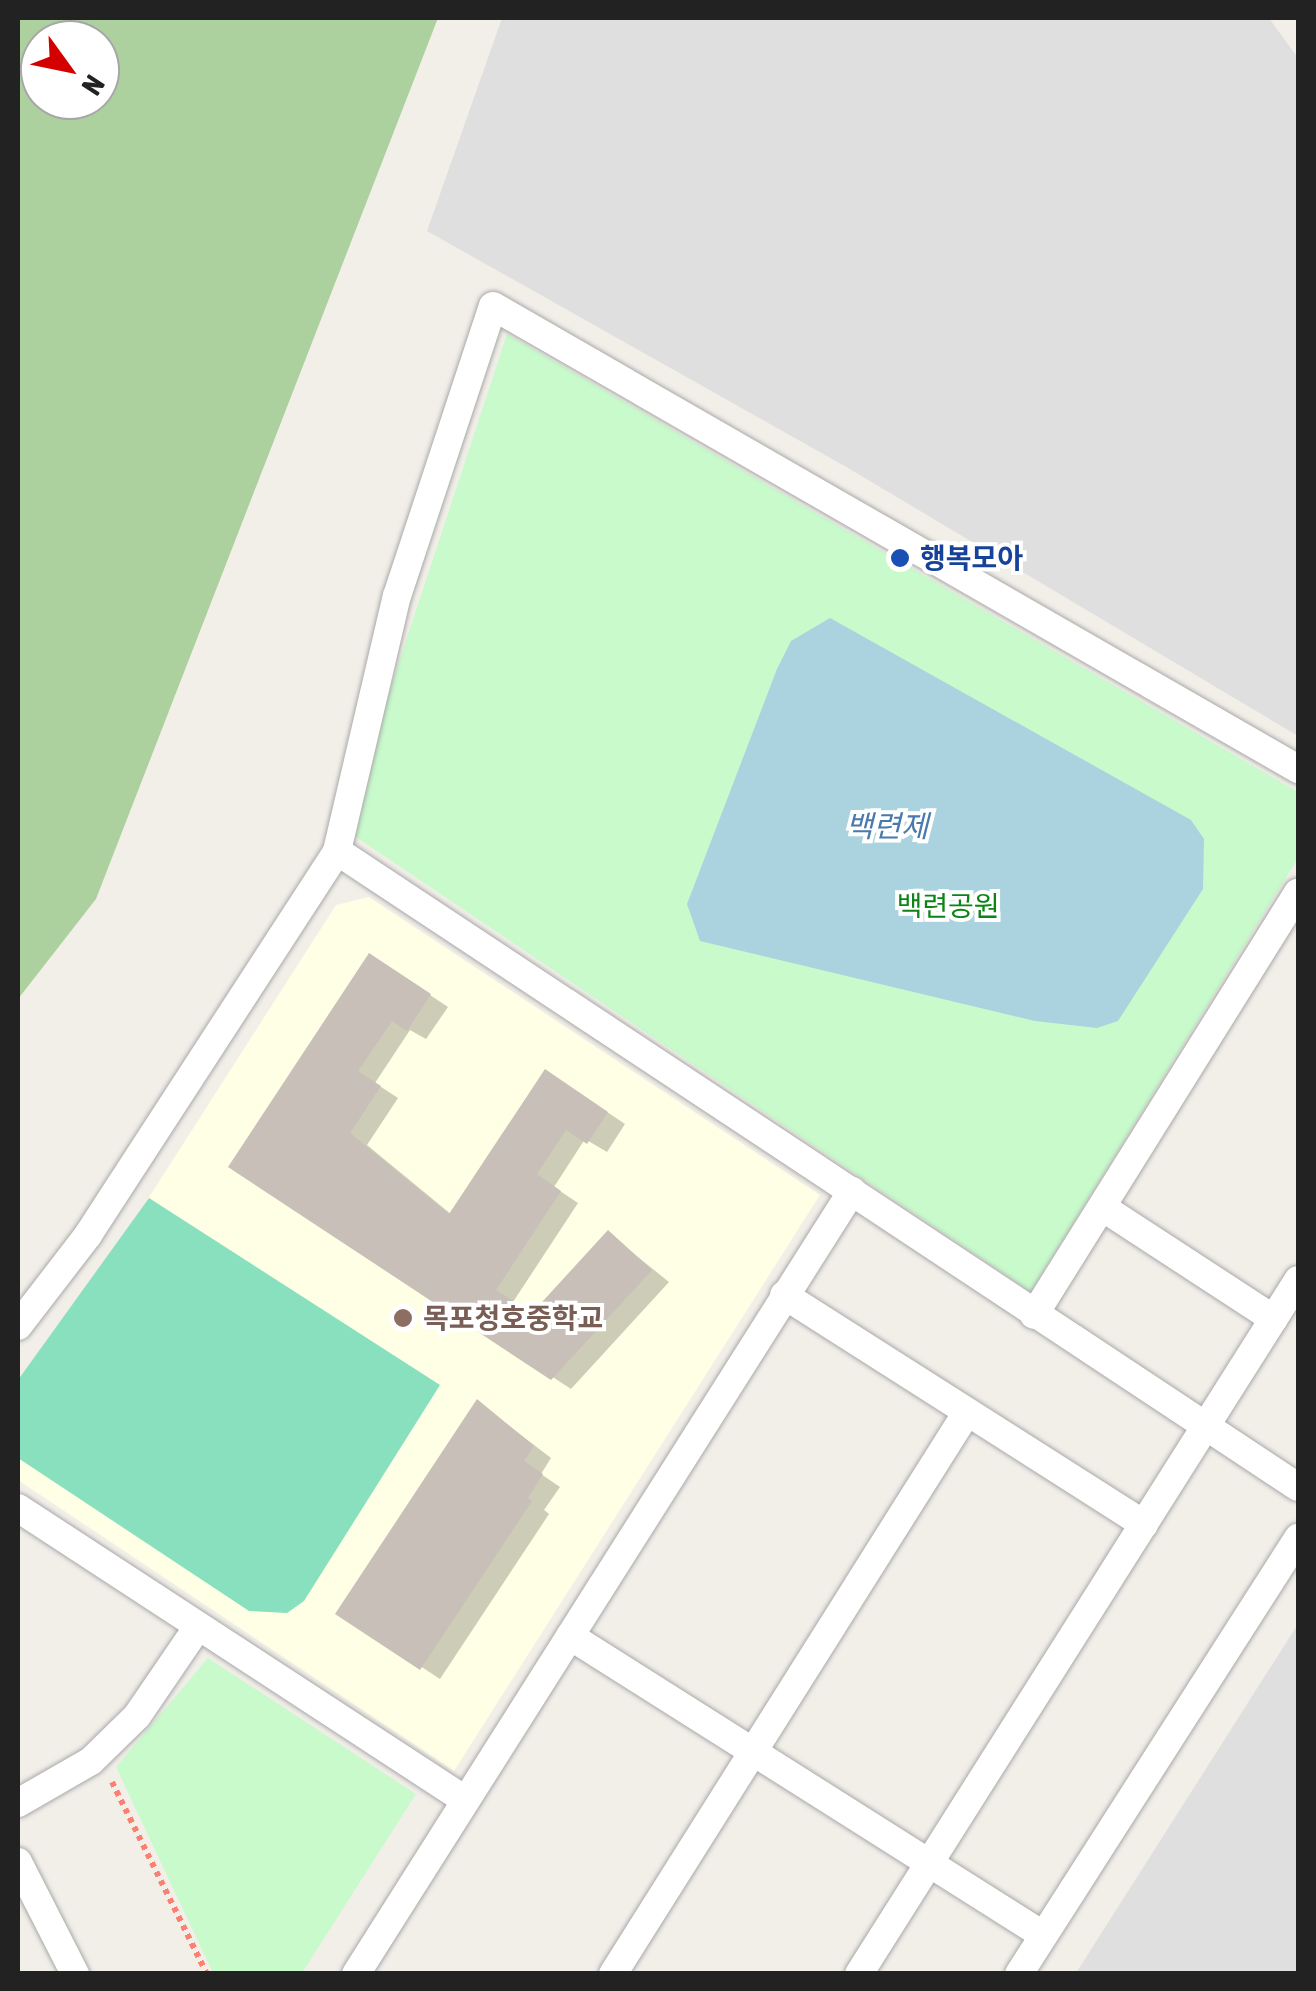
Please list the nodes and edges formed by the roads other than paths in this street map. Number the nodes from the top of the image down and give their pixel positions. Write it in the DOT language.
graph roads {
  1 [pos="1298,769"];
  2 [pos="337,851"];
  3 [pos="1298,892"];
  4 [pos="852,1192"];
  5 [pos="1102,1207"];
  6 [pos="1298,1280"];
  7 [pos="784,1295"];
  8 [pos="1034,1315"];
  9 [pos="1274,1319"];
  10 [pos="18,1326"];
  11 [pos="967,1412"];
  12 [pos="1206,1426"];
  13 [pos="1298,1487"];
  14 [pos="18,1508"];
  15 [pos="1144,1524"];
  16 [pos="1298,1538"];
  17 [pos="197,1628"];
  18 [pos="570,1636"];
  19 [pos="754,1752"];
  20 [pos="465,1800"];
  21 [pos="18,1803"];
  22 [pos="18,1862"];
  23 [pos="928,1862"];
  24 [pos="1043,1935"];
  25 [pos="75,1974"];
  26 [pos="356,1974"];
  27 [pos="614,1974"];
  28 [pos="859,1974"];
  29 [pos="1020,1974"];
  1 -- 2 [label="street"];
  2 -- 4 [label="street"];
  2 -- 10 [label="street"];
  3 -- 5 [label="street"];
  4 -- 7 [label="street"];
  4 -- 8 [label="street"];
  5 -- 8 [label="street"];
  5 -- 9 [label="street"];
  6 -- 9 [label="street"];
  7 -- 11 [label="street"];
  7 -- 18 [label="street"];
  8 -- 12 [label="street"];
  9 -- 12 [label="street"];
  11 -- 15 [label="street"];
  11 -- 19 [label="street"];
  12 -- 13 [label="street"];
  12 -- 15 [label="street"];
  14 -- 17 [label="street"];
  15 -- 23 [label="street"];
  16 -- 24 [label="street"];
  17 -- 20 [label="street"];
  17 -- 21 [label="street"];
  18 -- 19 [label="street"];
  18 -- 20 [label="street"];
  19 -- 23 [label="street"];
  19 -- 27 [label="street"];
  20 -- 26 [label="street"];
  22 -- 25 [label="street"];
  23 -- 24 [label="street"];
  23 -- 28 [label="street"];
  24 -- 29 [label="street"];
}
